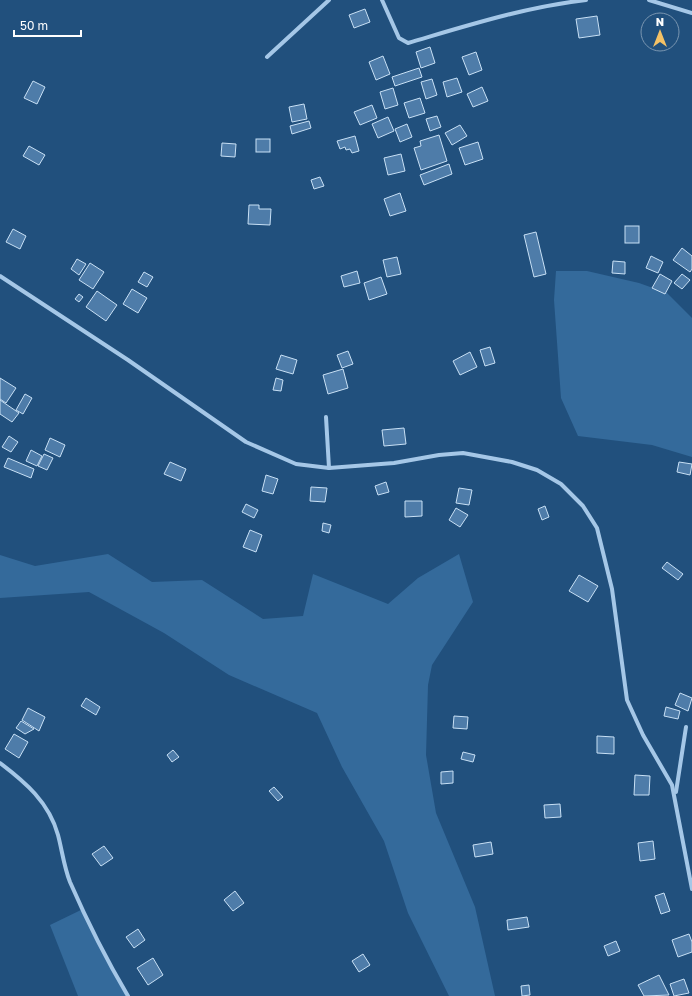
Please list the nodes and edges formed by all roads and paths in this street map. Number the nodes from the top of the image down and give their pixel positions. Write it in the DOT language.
graph roads {
  1 [pos="329,0"];
  2 [pos="382,0"];
  3 [pos="586,0"];
  4 [pos="649,0"];
  5 [pos="692,13"];
  6 [pos="267,57"];
  7 [pos="0,276"];
  8 [pos="326,418"];
  9 [pos="329,468"];
  10 [pos="686,727"];
  11 [pos="0,763"];
  12 [pos="675,794"];
  13 [pos="692,889"];
  14 [pos="128,996"];
  1 -- 6 [label="street"];
  2 -- 3 [label="street"];
  4 -- 5 [label="street"];
  7 -- 9 [label="street"];
  8 -- 9 [label="street"];
  9 -- 12 [label="street"];
  10 -- 12 [label="street"];
  11 -- 14 [label="street"];
  12 -- 13 [label="street"];
}
